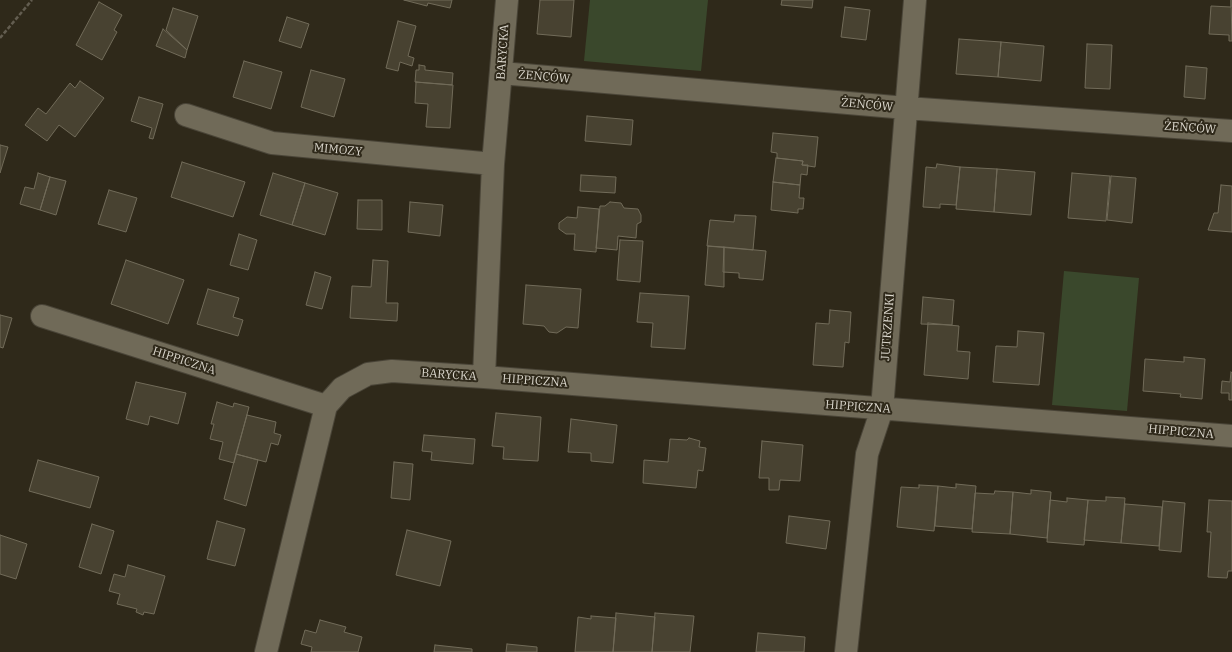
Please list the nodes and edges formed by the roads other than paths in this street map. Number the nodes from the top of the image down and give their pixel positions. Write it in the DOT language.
graph roads {
  1 [pos="507,0"];
  2 [pos="915,0"];
  3 [pos="502,73"];
  4 [pos="906,108"];
  5 [pos="186,115"];
  6 [pos="1232,131"];
  7 [pos="493,164"];
  8 [pos="42,316"];
  9 [pos="484,377"];
  10 [pos="326,406"];
  11 [pos="882,409"];
  12 [pos="1232,436"];
  13 [pos="266,652"];
  14 [pos="846,652"];
  1 -- 3 [label="street, BARYCKA"];
  2 -- 4 [label="street, JUTRZENKI"];
  3 -- 4 [label="street, ŻEŃCÓW"];
  3 -- 7 [label="street, BARYCKA"];
  4 -- 6 [label="street, ŻEŃCÓW"];
  4 -- 11 [label="street, JUTRZENKI"];
  5 -- 7 [label="street, MIMOZY"];
  7 -- 9 [label="street, BARYCKA"];
  8 -- 10 [label="street, HIPPICZNA"];
  9 -- 10 [label="street, BARYCKA"];
  9 -- 11 [label="street, HIPPICZNA"];
  10 -- 13 [label="street, BARYCKA"];
  11 -- 12 [label="street, HIPPICZNA"];
  11 -- 14 [label="street, JUTRZENKI"];
}
